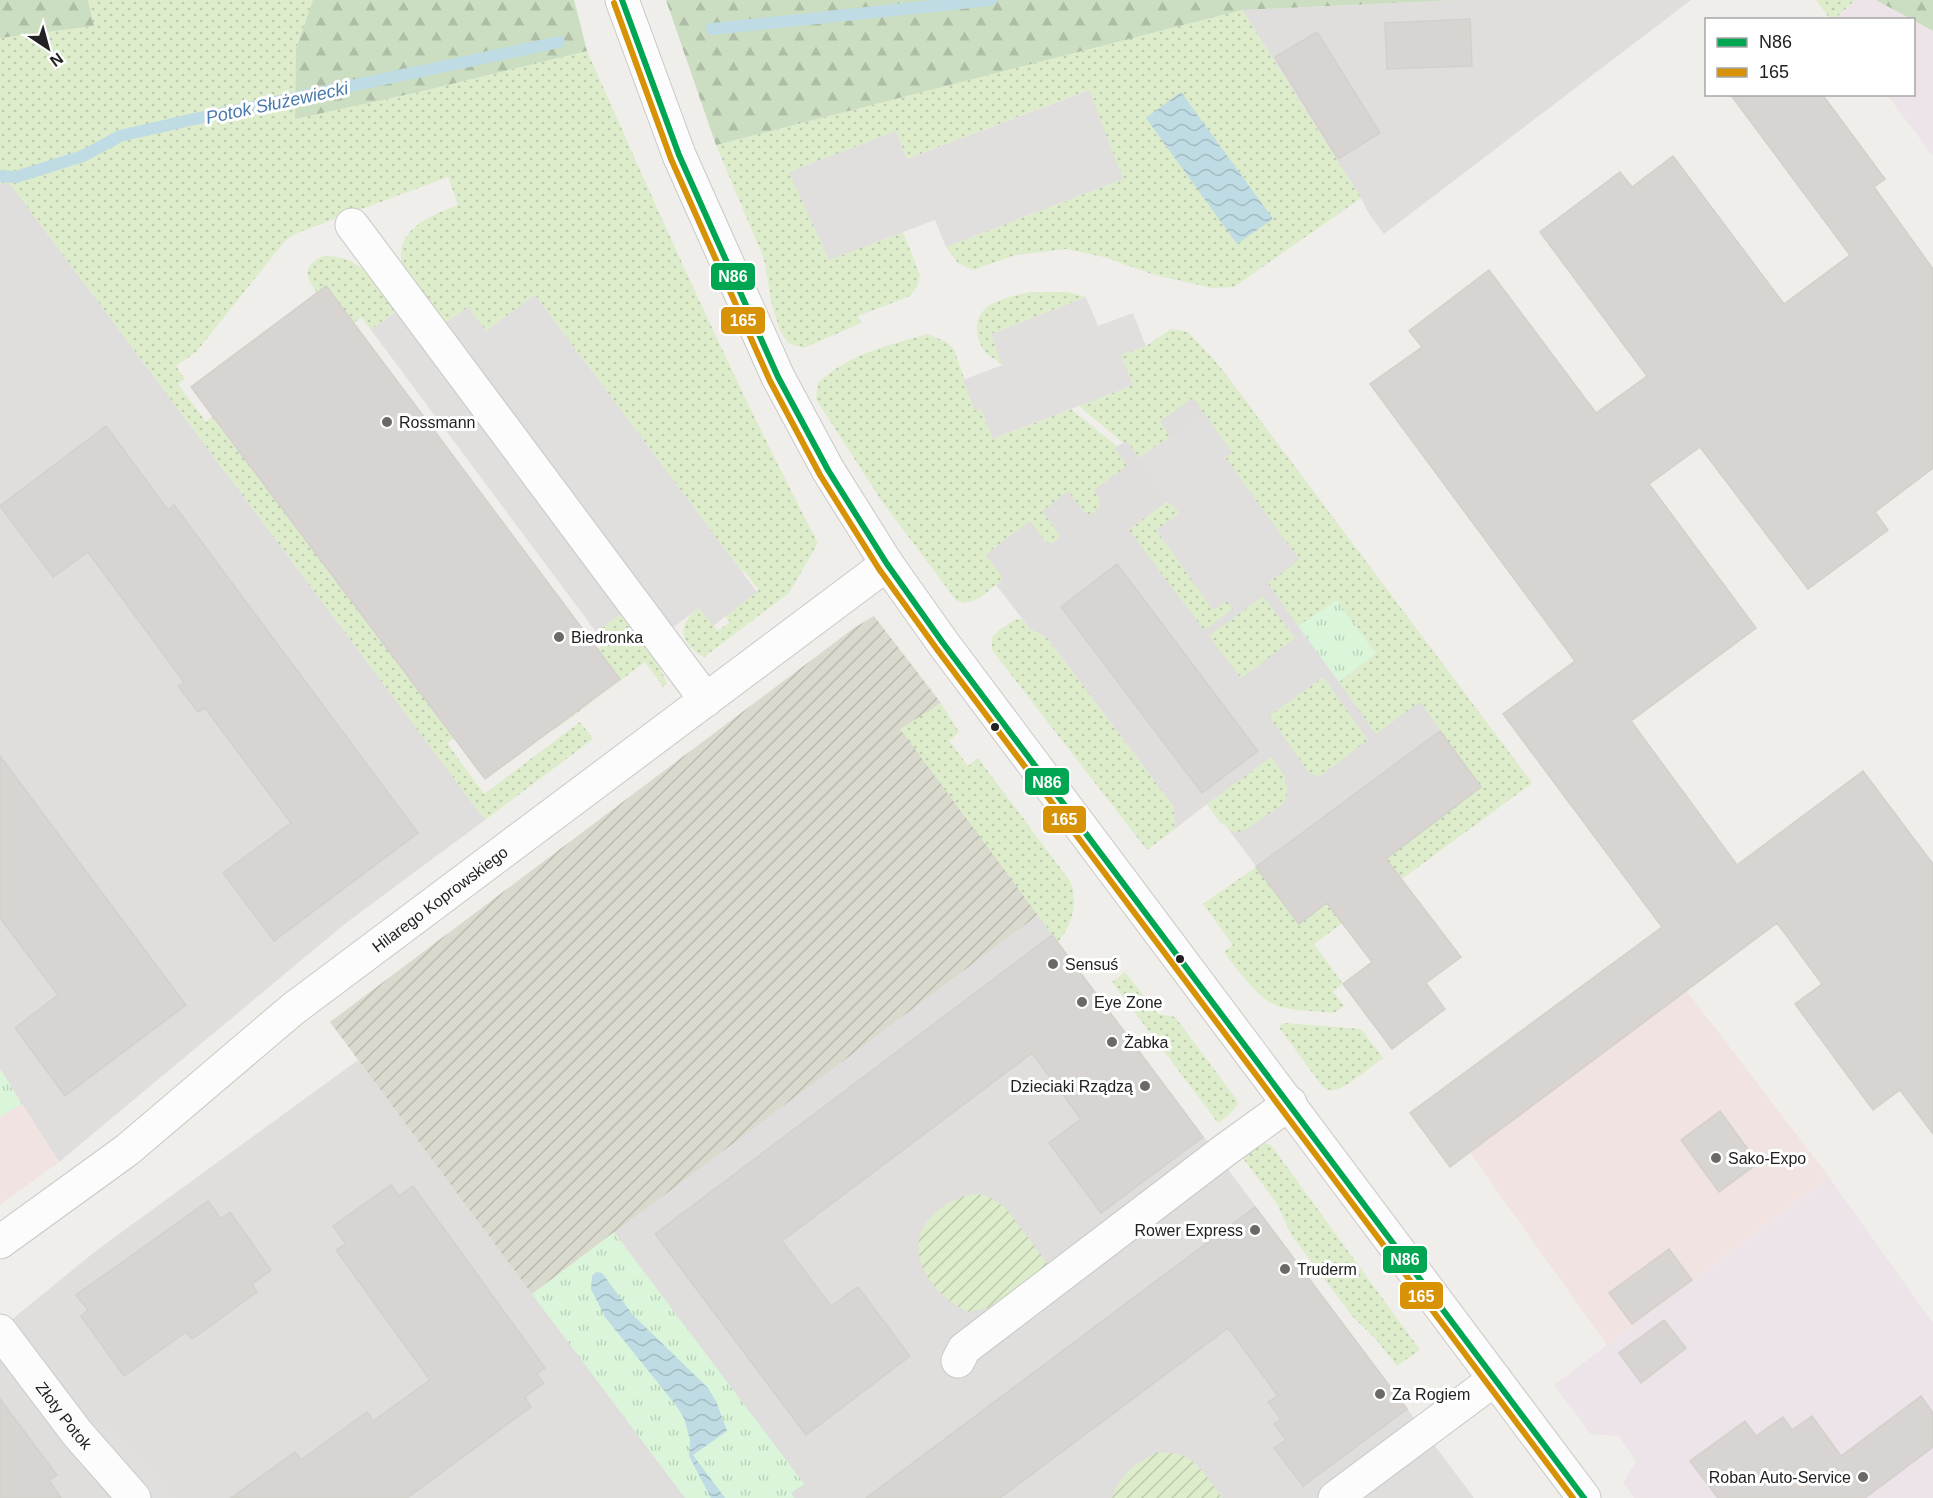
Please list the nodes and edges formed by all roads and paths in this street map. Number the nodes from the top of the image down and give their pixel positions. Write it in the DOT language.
graph roads {
  1 [pos="622,0"];
  2 [pos="352,225"];
  3 [pos="887,564"];
  4 [pos="706,700"];
  5 [pos="1290,1103"];
  6 [pos="0,1242"];
  7 [pos="0,1331"];
  8 [pos="957,1360"];
  9 [pos="1495,1379"];
  10 [pos="134,1498"];
  11 [pos="1335,1498"];
  12 [pos="1584,1498"];
  1 -- 3 [label="street"];
  2 -- 4 [label="street"];
  3 -- 4 [label="street, Hilarego Koprowskiego"];
  3 -- 5 [label="street"];
  4 -- 6 [label="street, Hilarego Koprowskiego"];
  5 -- 8 [label="street"];
  5 -- 9 [label="street"];
  7 -- 10 [label="street, Złoty Potok"];
  9 -- 11 [label="street"];
  9 -- 12 [label="street"];
}
